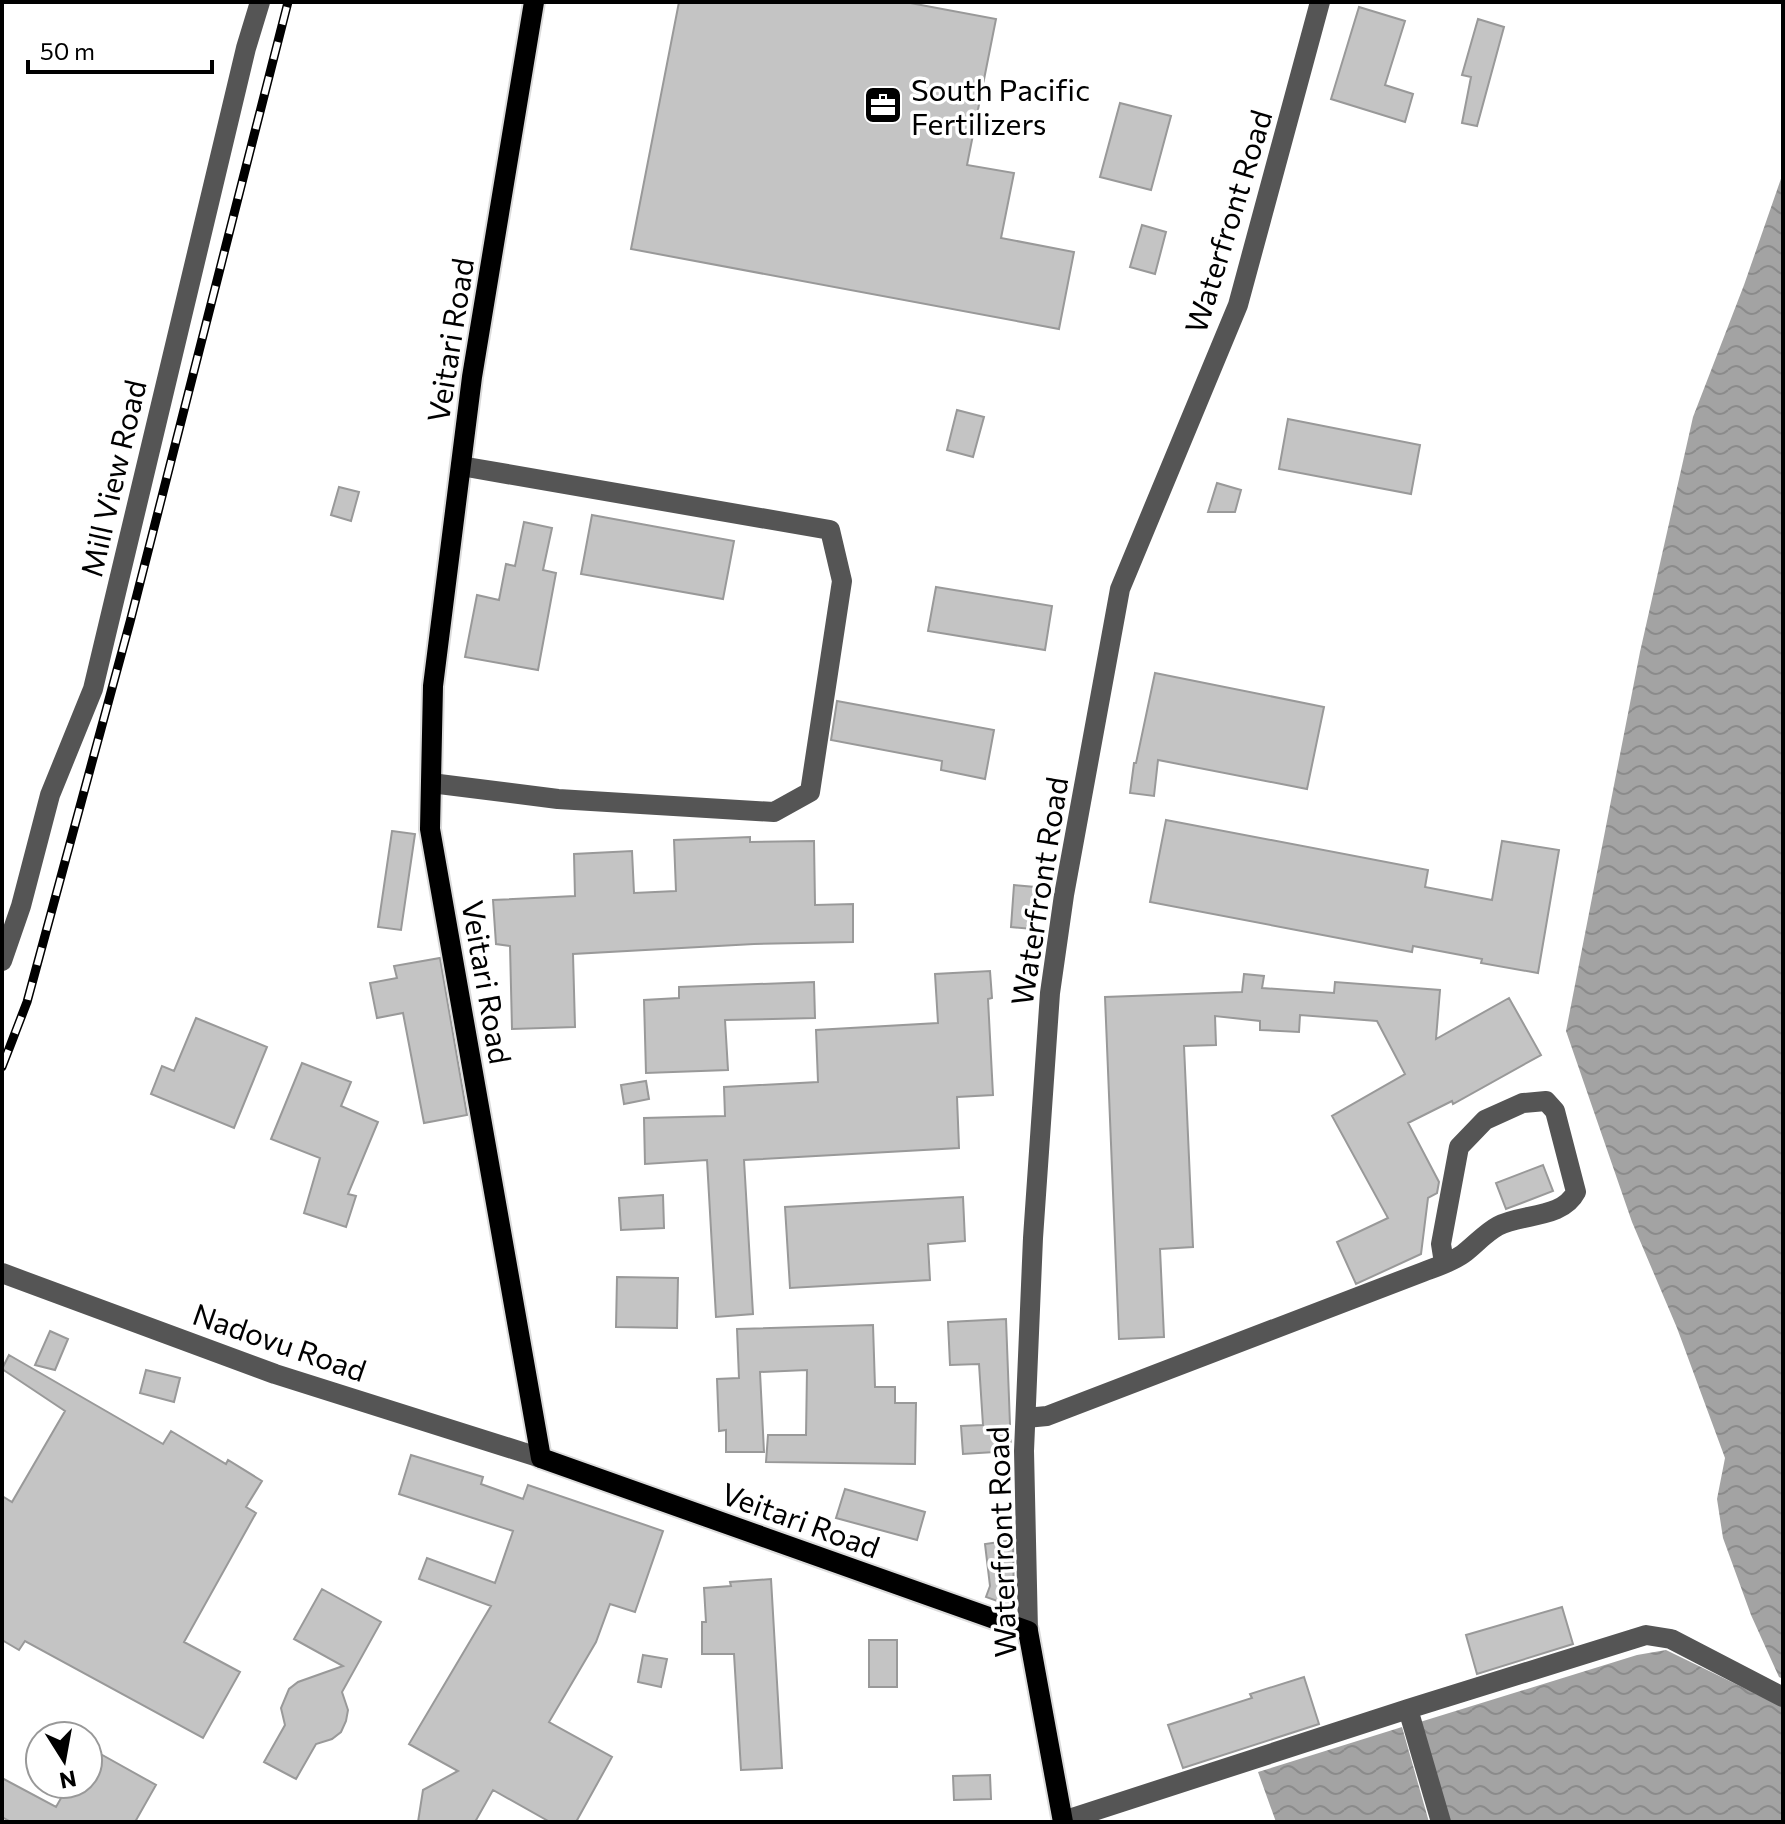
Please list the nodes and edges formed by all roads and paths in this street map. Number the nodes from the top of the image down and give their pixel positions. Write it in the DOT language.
graph roads {
  1 [pos="260,2"];
  2 [pos="534,2"];
  3 [pos="1320,2"];
  4 [pos="461,466"];
  5 [pos="431,783"];
  6 [pos="2,961"];
  7 [pos="1444,1263"];
  8 [pos="2,1273"];
  9 [pos="1026,1418"];
  10 [pos="541,1458"];
  11 [pos="1028,1631"];
  12 [pos="1783,1697"];
  13 [pos="1408,1709"];
  14 [pos="1063,1821"];
  15 [pos="1441,1822"];
  1 -- 6 [label="street, Mill View Road"];
  2 -- 4 [label="main road, Veitari Road"];
  3 -- 9 [label="street, Waterfront Road"];
  4 -- 5 [label="main road, Veitari Road"];
  4 -- 5 [label="street"];
  5 -- 10 [label="main road, Veitari Road"];
  7 -- 7 [label="street"];
  7 -- 9 [label="street"];
  8 -- 10 [label="street, Nadovu Road"];
  9 -- 11 [label="street, Waterfront Road"];
  10 -- 11 [label="main road, Veitari Road"];
  11 -- 14 [label="main road, Waterfront Road"];
  12 -- 13 [label="street"];
  13 -- 14 [label="street"];
  13 -- 15 [label="street"];
}
